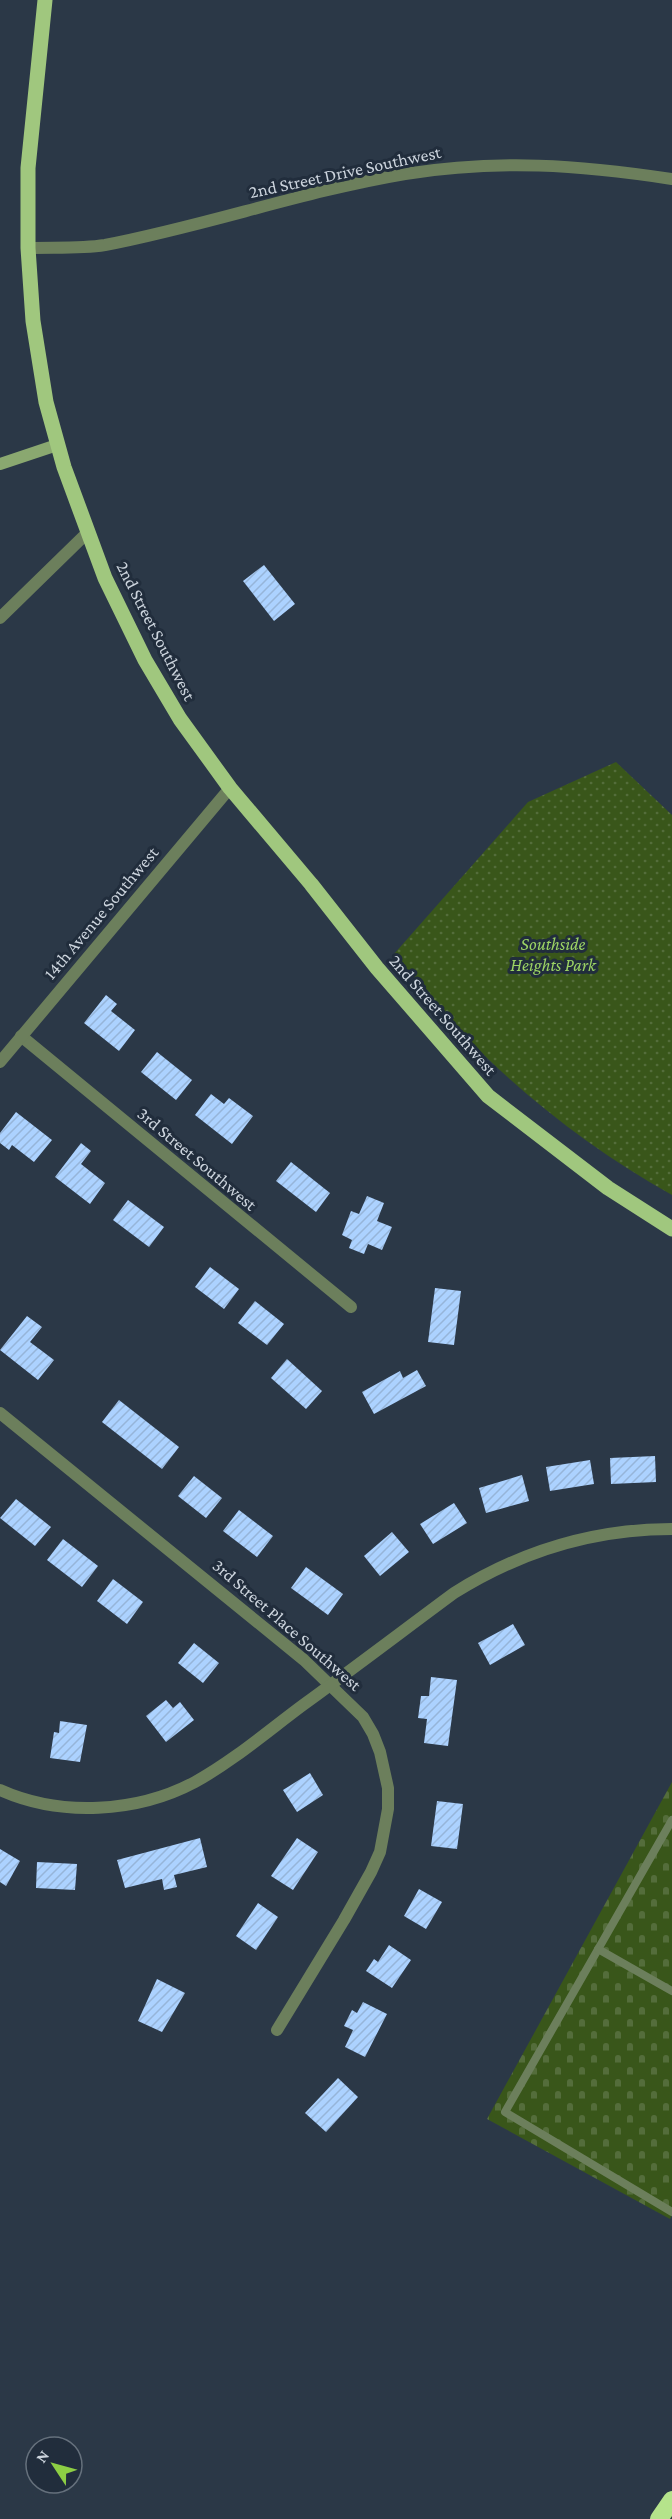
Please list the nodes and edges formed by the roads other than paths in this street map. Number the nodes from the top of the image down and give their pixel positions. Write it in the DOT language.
graph roads {
  1 [pos="45,0"];
  2 [pos="672,179"];
  3 [pos="27,248"];
  4 [pos="57,445"];
  5 [pos="0,464"];
  6 [pos="87,533"];
  7 [pos="0,618"];
  8 [pos="230,788"];
  9 [pos="21,1036"];
  10 [pos="0,1062"];
  11 [pos="672,1229"];
  12 [pos="351,1307"];
  13 [pos="0,1413"];
  14 [pos="672,1528"];
  15 [pos="331,1685"];
  16 [pos="0,1790"];
  17 [pos="672,1820"];
  18 [pos="598,1949"];
  19 [pos="672,1991"];
  20 [pos="277,2030"];
  21 [pos="672,2212"];
  22 [pos="672,2500"];
  23 [pos="659,2519"];
  1 -- 3 [label="main road, 2nd Street Southwest"];
  2 -- 3 [label="street, 2nd Street Drive Southwest"];
  3 -- 4 [label="main road, 2nd Street Southwest"];
  4 -- 5 [label="main road"];
  4 -- 6 [label="main road, 2nd Street Southwest"];
  6 -- 7 [label="street"];
  6 -- 8 [label="main road, 2nd Street Southwest"];
  8 -- 9 [label="street, 14th Avenue Southwest"];
  8 -- 11 [label="main road, 2nd Street Southwest"];
  9 -- 10 [label="street, 14th Avenue Southwest"];
  9 -- 12 [label="street, 3rd Street Southwest"];
  13 -- 15 [label="street, 3rd Street Place Southwest"];
  14 -- 15 [label="street"];
  15 -- 16 [label="street"];
  15 -- 20 [label="street, 3rd Street Place Southwest"];
  17 -- 18 [label="lane"];
  18 -- 19 [label="lane"];
  18 -- 21 [label="lane"];
  22 -- 23 [label="highway"];
}
